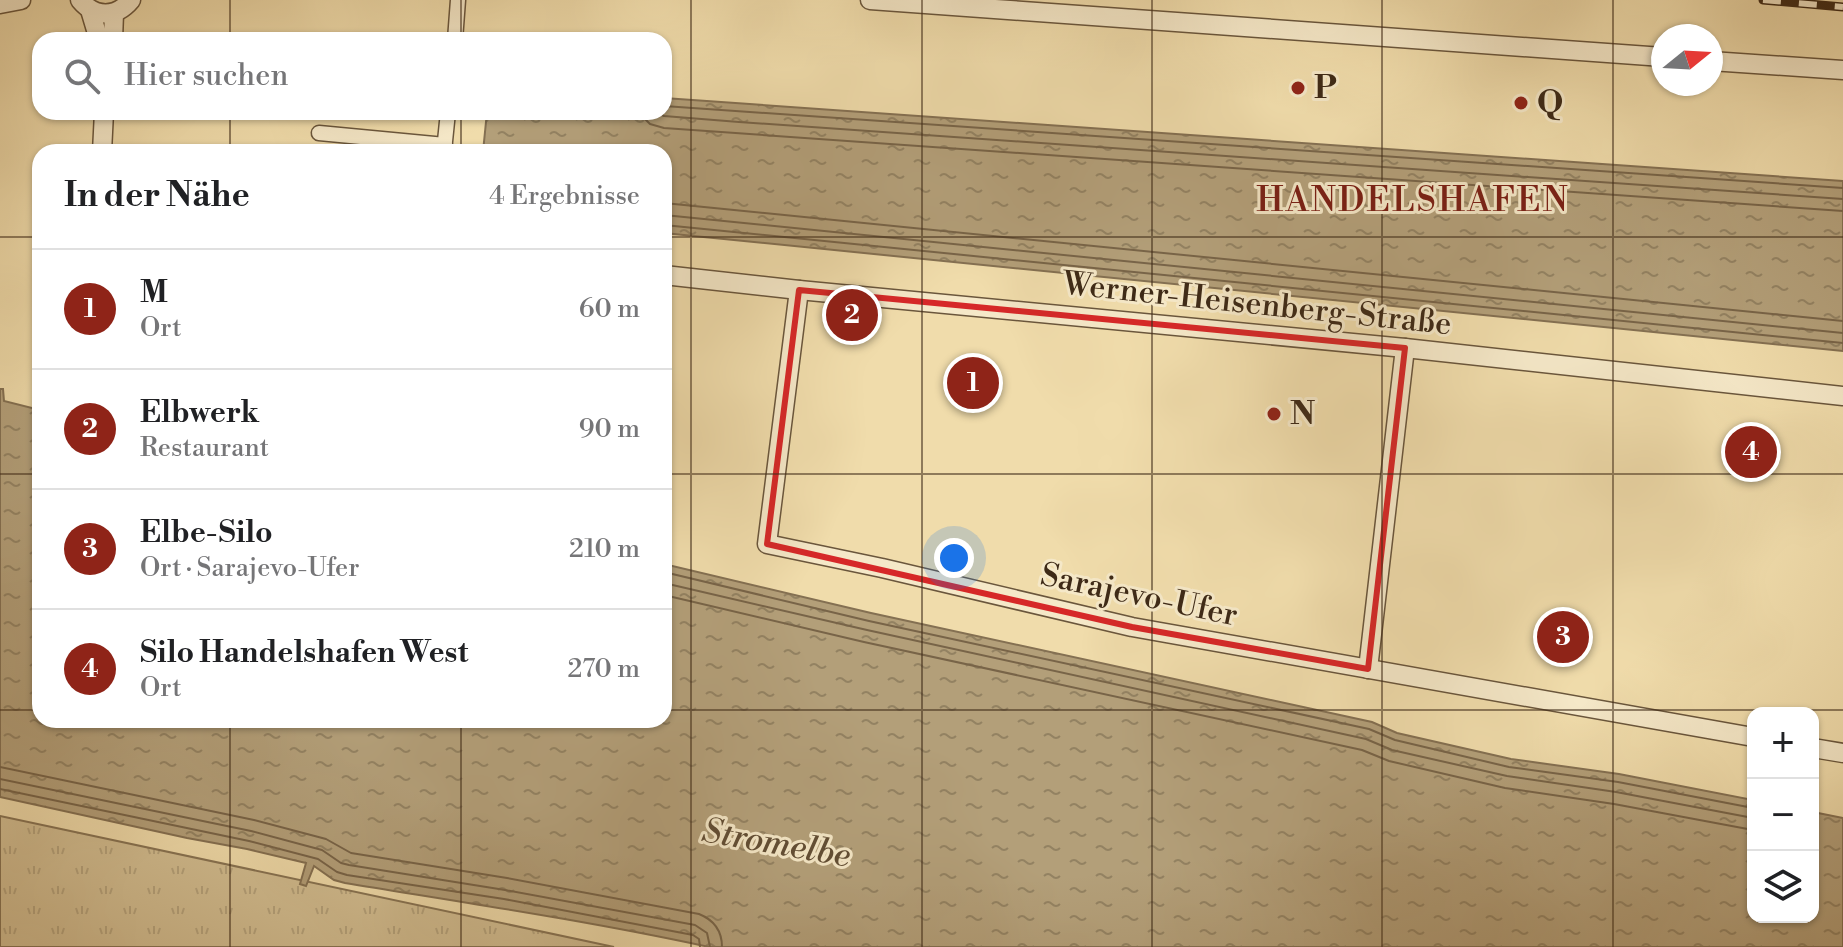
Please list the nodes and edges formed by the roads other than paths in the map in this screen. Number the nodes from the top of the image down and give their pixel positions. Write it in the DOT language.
graph roads {
  1 [pos="21,0"];
  2 [pos="131,0"];
  3 [pos="458,0"];
  4 [pos="870,0"];
  5 [pos="0,4"];
  6 [pos="85,5"];
  7 [pos="114,13"];
  8 [pos="96,32"];
  9 [pos="113,32"];
  10 [pos="456,32"];
  11 [pos="1651,56"];
  12 [pos="1723,62"];
  13 [pos="1843,70"];
  14 [pos="104,120"];
  15 [pos="447,120"];
  16 [pos="319,133"];
  17 [pos="102,144"];
  18 [pos="411,144"];
  19 [pos="445,144"];
  20 [pos="672,276"];
  21 [pos="799,290"];
  22 [pos="1405,348"];
  23 [pos="1843,396"];
  24 [pos="1368,669"];
  25 [pos="1747,736"];
  26 [pos="1819,749"];
  27 [pos="1843,753"];
  1 -- 5 [label="street"];
  2 -- 7 [label="street"];
  3 -- 10 [label="street"];
  4 -- 11 [label="street"];
  6 -- 7 [label="street"];
  6 -- 8 [label="street"];
  7 -- 9 [label="street"];
  12 -- 13 [label="street"];
  14 -- 17 [label="street"];
  15 -- 19 [label="street"];
  16 -- 18 [label="street"];
  20 -- 21 [label="street, Werner-Heisenberg-Straße"];
  21 -- 22 [label="street, Werner-Heisenberg-Straße"];
  21 -- 24 [label="street, Sarajevo-Ufer"];
  22 -- 23 [label="street, Werner-Heisenberg-Straße"];
  22 -- 24 [label="street"];
  24 -- 25 [label="street, Sarajevo-Ufer"];
  26 -- 27 [label="street"];
}
